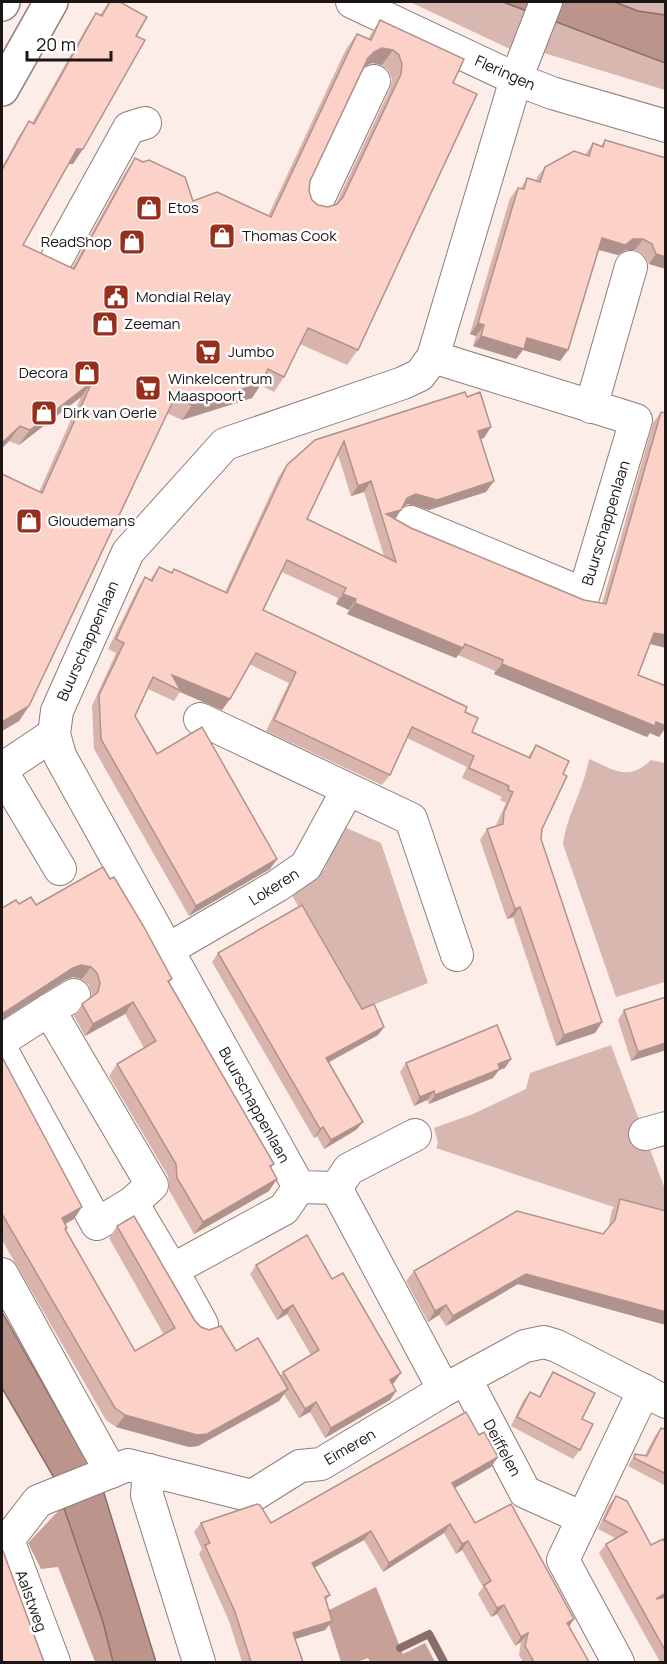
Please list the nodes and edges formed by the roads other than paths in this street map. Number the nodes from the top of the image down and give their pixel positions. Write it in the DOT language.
graph roads {
  1 [pos="51,2"];
  2 [pos="352,2"];
  3 [pos="541,15"];
  4 [pos="516,79"];
  5 [pos="374,81"];
  6 [pos="2,89"];
  7 [pos="145,123"];
  8 [pos="666,126"];
  9 [pos="316,204"];
  10 [pos="56,260"];
  11 [pos="631,267"];
  12 [pos="433,357"];
  13 [pos="591,406"];
  14 [pos="411,522"];
  15 [pos="200,719"];
  16 [pos="54,734"];
  17 [pos="2,770"];
  18 [pos="347,791"];
  19 [pos="60,869"];
  20 [pos="167,950"];
  21 [pos="458,955"];
  22 [pos="2,1040"];
  23 [pos="2,1051"];
  24 [pos="415,1135"];
  25 [pos="299,1187"];
  26 [pos="336,1188"];
  27 [pos="132,1203"];
  28 [pos="172,1270"];
  29 [pos="2,1275"];
  30 [pos="202,1324"];
  31 [pos="455,1385"];
  32 [pos="655,1396"];
  33 [pos="149,1470"];
  34 [pos="111,1472"];
  35 [pos="583,1518"];
  36 [pos="5,1541"];
  37 [pos="54,1662"];
  38 [pos="199,1662"];
  39 [pos="618,1662"];
  1 -- 6 [label="main road"];
  2 -- 4 [label="street, Fleringen"];
  3 -- 4 [label="street, Buurschappenlaan"];
  4 -- 8 [label="street, Fleringen"];
  4 -- 12 [label="street, Buurschappenlaan"];
  5 -- 9 [label="street"];
  7 -- 10 [label="street"];
  11 -- 13 [label="street"];
  12 -- 13 [label="street, Buurschappenlaan"];
  12 -- 16 [label="street, Buurschappenlaan"];
  13 -- 14 [label="street, Buurschappenlaan"];
  15 -- 18 [label="street"];
  16 -- 17 [label="street"];
  16 -- 20 [label="street, Buurschappenlaan"];
  17 -- 19 [label="street"];
  18 -- 20 [label="street, Lokeren"];
  18 -- 21 [label="street"];
  20 -- 25 [label="street, Buurschappenlaan"];
  22 -- 27 [label="street"];
  23 -- 27 [label="street"];
  24 -- 26 [label="street"];
  25 -- 26 [label="street"];
  25 -- 28 [label="street"];
  26 -- 31 [label="street"];
  27 -- 28 [label="street"];
  28 -- 30 [label="street"];
  29 -- 34 [label="street"];
  31 -- 32 [label="street"];
  31 -- 33 [label="street, Eimeren"];
  31 -- 35 [label="street, Deiffelen"];
  32 -- 35 [label="street"];
  33 -- 34 [label="street, Eimeren"];
  33 -- 38 [label="street"];
  34 -- 36 [label="street, Eimeren"];
  35 -- 39 [label="street"];
  36 -- 37 [label="street, Aalstweg"];
}
